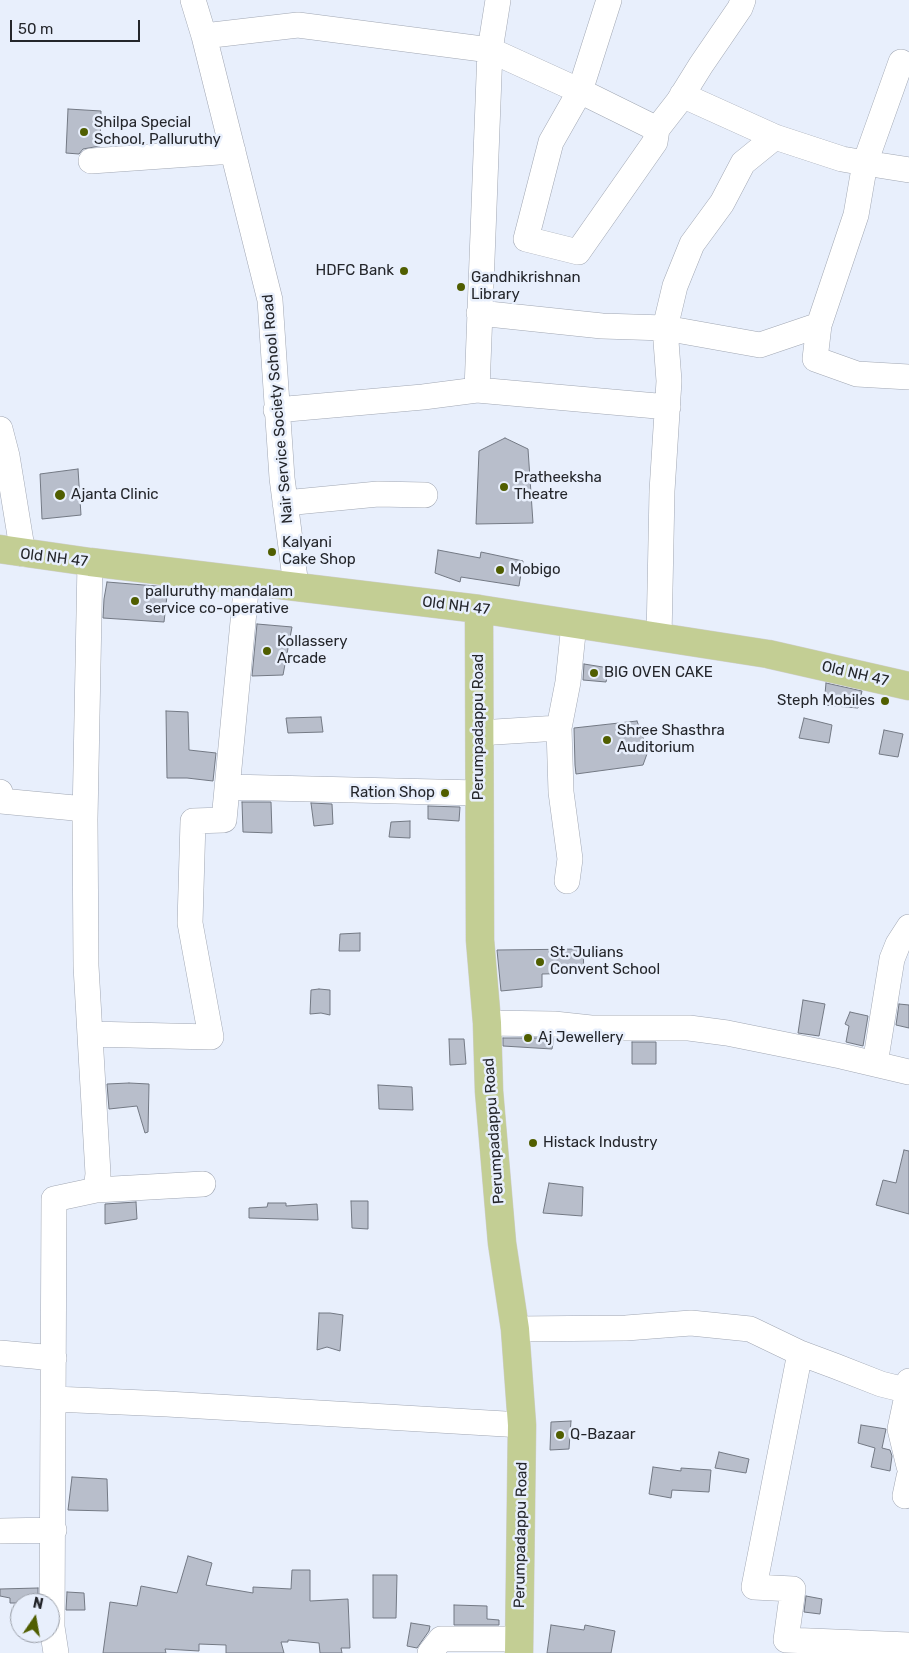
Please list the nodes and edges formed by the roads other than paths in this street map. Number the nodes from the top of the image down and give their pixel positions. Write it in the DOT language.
graph roads {
  1 [pos="193,0"];
  2 [pos="498,0"];
  3 [pos="609,0"];
  4 [pos="743,0"];
  5 [pos="204,36"];
  6 [pos="490,50"];
  7 [pos="901,62"];
  8 [pos="580,91"];
  9 [pos="682,95"];
  10 [pos="657,129"];
  11 [pos="775,137"];
  12 [pos="233,151"];
  13 [pos="91,161"];
  14 [pos="865,163"];
  15 [pos="909,170"];
  16 [pos="479,313"];
  17 [pos="819,325"];
  18 [pos="665,328"];
  19 [pos="909,378"];
  20 [pos="477,390"];
  21 [pos="668,407"];
  22 [pos="276,410"];
  23 [pos="0,430"];
  24 [pos="426,495"];
  25 [pos="286,503"];
  26 [pos="11,552"];
  27 [pos="90,562"];
  28 [pos="248,580"];
  29 [pos="296,586"];
  30 [pos="479,608"];
  31 [pos="574,624"];
  32 [pos="659,638"];
  33 [pos="909,686"];
  34 [pos="559,728"];
  35 [pos="479,733"];
  36 [pos="228,787"];
  37 [pos="0,792"];
  38 [pos="479,794"];
  39 [pos="85,809"];
  40 [pos="567,881"];
  41 [pos="909,927"];
  42 [pos="487,1023"];
  43 [pos="90,1034"];
  44 [pos="875,1064"];
  45 [pos="909,1072"];
  46 [pos="203,1184"];
  47 [pos="96,1190"];
  48 [pos="515,1329"];
  49 [pos="0,1353"];
  50 [pos="800,1353"];
  51 [pos="54,1358"];
  52 [pos="909,1381"];
  53 [pos="909,1391"];
  54 [pos="54,1399"];
  55 [pos="522,1425"];
  56 [pos="909,1466"];
  57 [pos="54,1530"];
  58 [pos="0,1531"];
  59 [pos="909,1645"];
  60 [pos="519,1646"];
  61 [pos="434,1651"];
  62 [pos="56,1653"];
  1 -- 5 [label="street, Nair Service Society School Road"];
  2 -- 6 [label="street"];
  3 -- 8 [label="street"];
  4 -- 9 [label="street"];
  5 -- 6 [label="street"];
  5 -- 12 [label="street, Nair Service Society School Road"];
  6 -- 8 [label="street"];
  6 -- 16 [label="street"];
  7 -- 14 [label="street"];
  8 -- 10 [label="street"];
  8 -- 10 [label="street"];
  9 -- 10 [label="street"];
  9 -- 11 [label="street"];
  11 -- 14 [label="street"];
  11 -- 18 [label="street"];
  12 -- 13 [label="street"];
  12 -- 22 [label="street, Nair Service Society School Road"];
  14 -- 15 [label="street"];
  14 -- 17 [label="street"];
  16 -- 18 [label="street"];
  16 -- 20 [label="street"];
  17 -- 18 [label="street"];
  17 -- 19 [label="street"];
  18 -- 21 [label="street"];
  20 -- 21 [label="street"];
  20 -- 22 [label="street"];
  21 -- 32 [label="street"];
  22 -- 25 [label="street, Nair Service Society School Road"];
  23 -- 26 [label="street"];
  24 -- 25 [label="street"];
  25 -- 29 [label="street, Nair Service Society School Road"];
  26 -- 27 [label="main road, Old NH 47"];
  27 -- 28 [label="main road, Old NH 47"];
  27 -- 39 [label="street"];
  28 -- 29 [label="main road, Old NH 47"];
  28 -- 36 [label="street"];
  29 -- 30 [label="main road, Old NH 47"];
  30 -- 31 [label="main road, Old NH 47"];
  30 -- 35 [label="main road, Perumpadappu Road"];
  31 -- 32 [label="main road, Old NH 47"];
  31 -- 34 [label="street"];
  32 -- 33 [label="main road, Old NH 47"];
  34 -- 35 [label="street"];
  34 -- 40 [label="street"];
  35 -- 38 [label="main road, Perumpadappu Road"];
  36 -- 38 [label="street"];
  36 -- 43 [label="street"];
  37 -- 39 [label="street"];
  38 -- 42 [label="main road, Perumpadappu Road"];
  39 -- 43 [label="street"];
  41 -- 44 [label="street"];
  42 -- 44 [label="street"];
  42 -- 48 [label="main road, Perumpadappu Road"];
  43 -- 47 [label="street"];
  44 -- 45 [label="street"];
  46 -- 47 [label="street"];
  47 -- 51 [label="street"];
  48 -- 50 [label="street"];
  48 -- 55 [label="main road, Perumpadappu Road"];
  49 -- 51 [label="street"];
  50 -- 53 [label="street"];
  50 -- 59 [label="street"];
  51 -- 54 [label="street"];
  52 -- 53 [label="street"];
  53 -- 56 [label="street"];
  54 -- 55 [label="street"];
  54 -- 57 [label="street"];
  55 -- 60 [label="main road, Perumpadappu Road"];
  57 -- 58 [label="street"];
  57 -- 62 [label="street"];
  60 -- 61 [label="street"];
}
